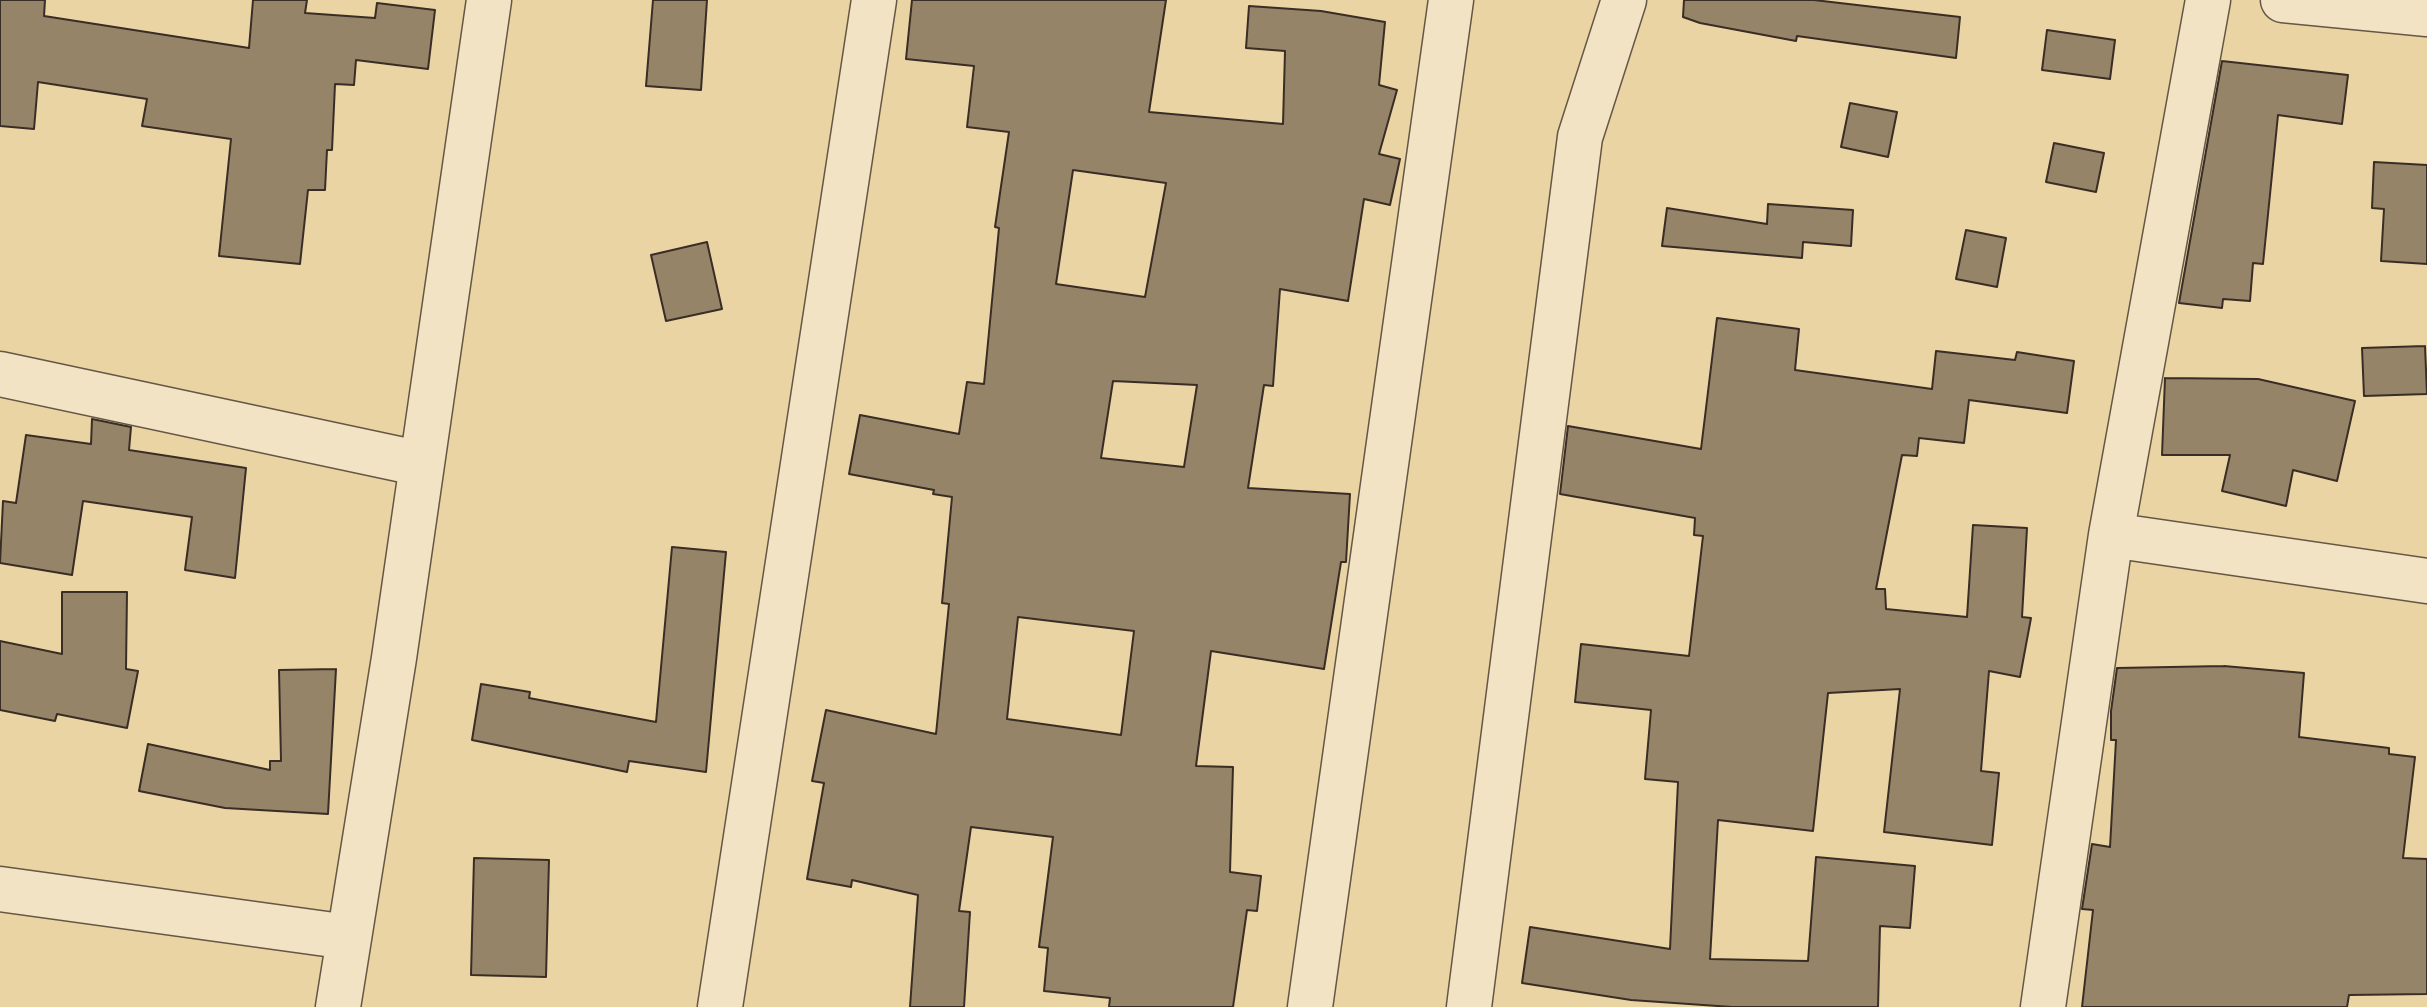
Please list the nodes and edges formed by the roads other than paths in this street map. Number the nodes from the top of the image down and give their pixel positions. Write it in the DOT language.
graph roads {
  1 [pos="489,0"];
  2 [pos="874,0"];
  3 [pos="1451,0"];
  4 [pos="1624,0"];
  5 [pos="2208,0"];
  6 [pos="2283,0"];
  7 [pos="2427,14"];
  8 [pos="0,374"];
  9 [pos="422,464"];
  10 [pos="2111,535"];
  11 [pos="2427,581"];
  12 [pos="0,889"];
  13 [pos="348,937"];
  14 [pos="338,1007"];
  15 [pos="720,1007"];
  16 [pos="1310,1007"];
  17 [pos="1469,1007"];
  18 [pos="2043,1007"];
  1 -- 9 [label="street"];
  2 -- 15 [label="street"];
  3 -- 16 [label="street"];
  4 -- 17 [label="street"];
  5 -- 10 [label="street"];
  6 -- 7 [label="street"];
  8 -- 9 [label="street"];
  9 -- 13 [label="street"];
  10 -- 11 [label="street"];
  10 -- 18 [label="street"];
  12 -- 13 [label="street"];
  13 -- 14 [label="street"];
}
